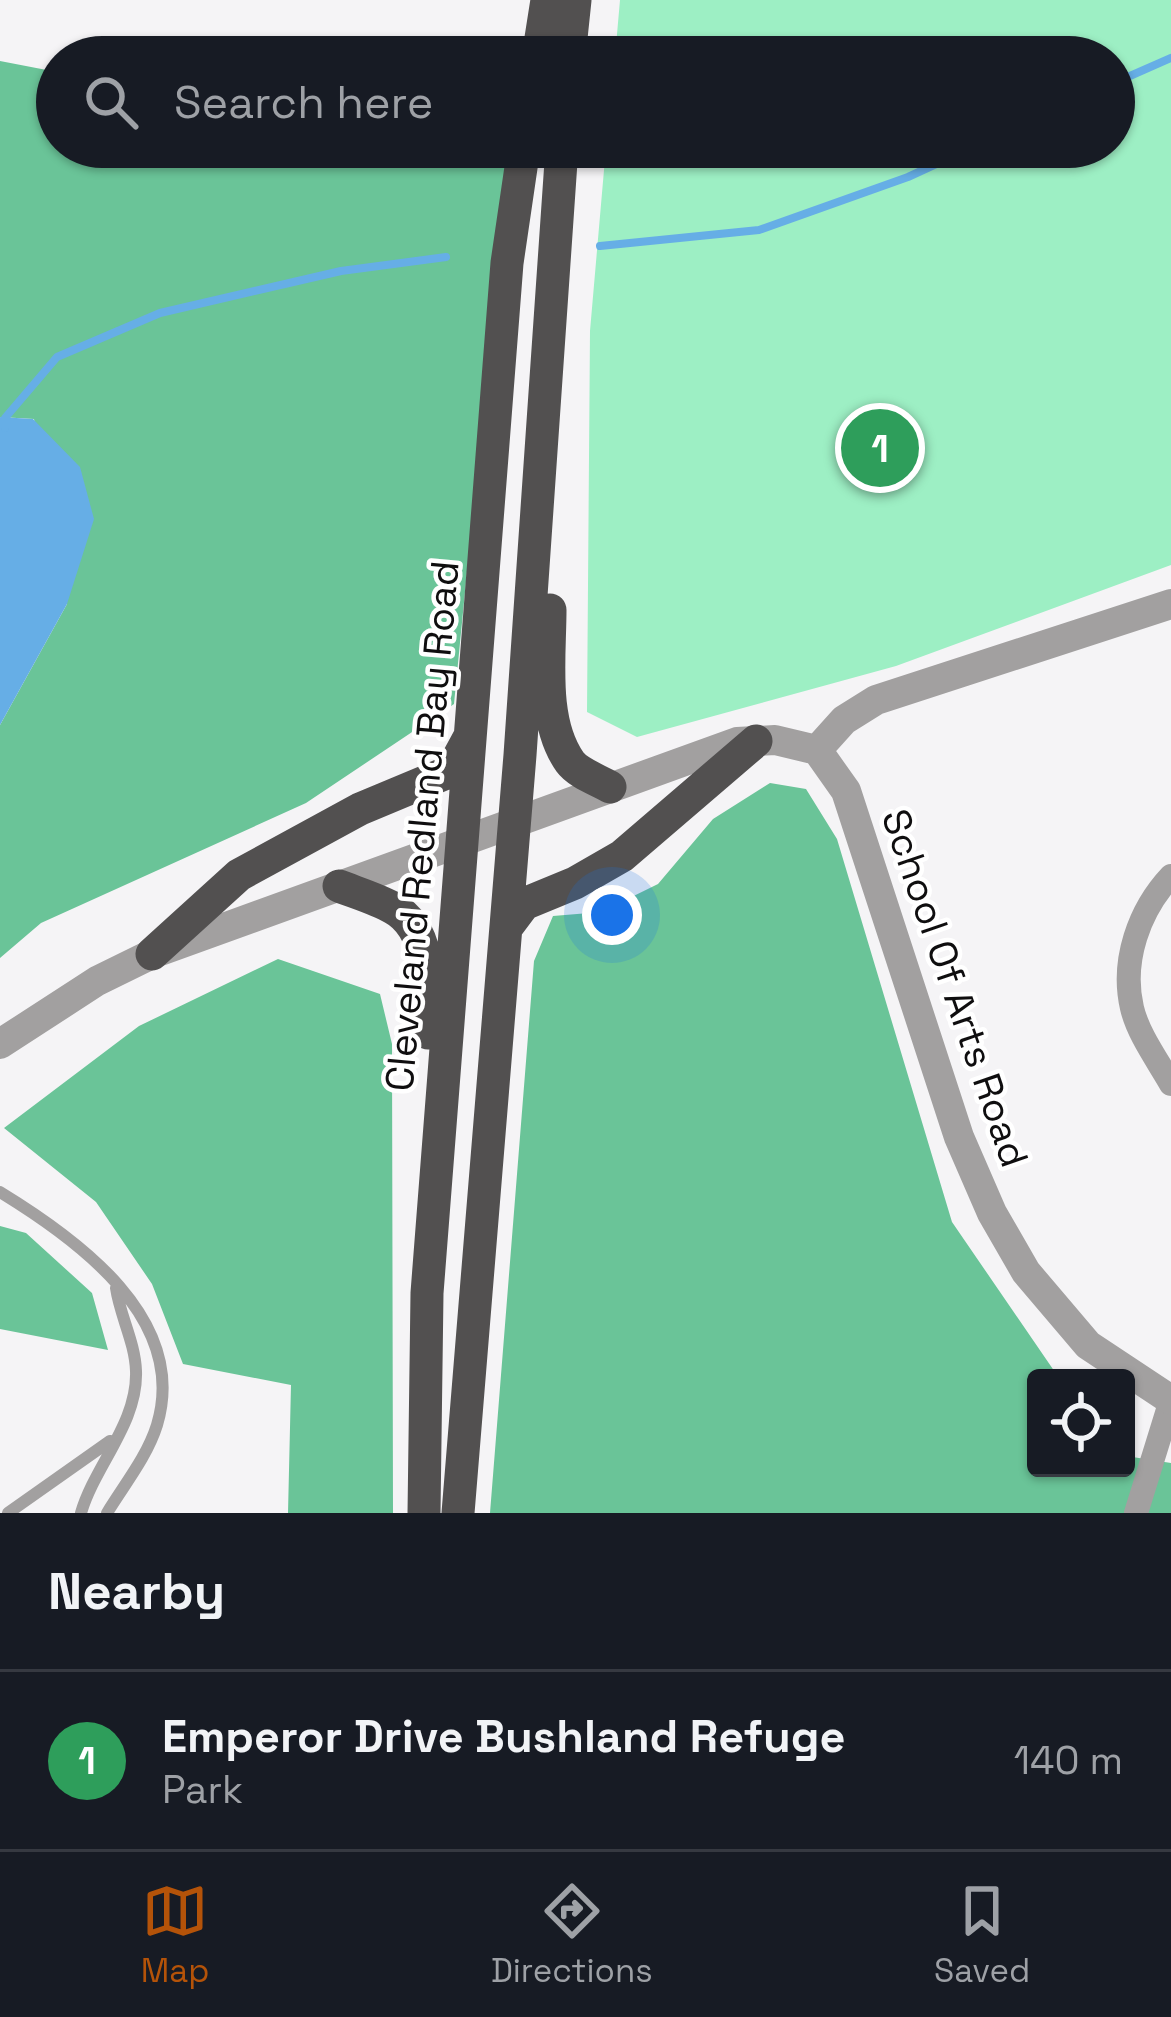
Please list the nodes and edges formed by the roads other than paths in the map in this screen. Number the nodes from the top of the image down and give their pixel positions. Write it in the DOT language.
graph roads {
  1 [pos="547,0"];
  2 [pos="575,0"];
  3 [pos="541,36"];
  4 [pos="571,36"];
  5 [pos="521,168"];
  6 [pos="561,168"];
  7 [pos="551,314"];
  8 [pos="1171,604"];
  9 [pos="472,730"];
  10 [pos="756,741"];
  11 [pos="817,750"];
  12 [pos="610,787"];
  13 [pos="515,820"];
  14 [pos="464,839"];
  15 [pos="1171,877"];
  16 [pos="339,886"];
  17 [pos="506,928"];
  18 [pos="152,955"];
  19 [pos="0,1044"];
  20 [pos="1171,1084"];
  21 [pos="0,1192"];
  22 [pos="116,1286"];
  23 [pos="427,1293"];
  24 [pos="1171,1400"];
  25 [pos="116,1436"];
  26 [pos="117,1496"];
  27 [pos="8,1513"];
  28 [pos="81,1513"];
  29 [pos="107,1513"];
  30 [pos="118,1513"];
  31 [pos="424,1513"];
  32 [pos="458,1513"];
  33 [pos="1136,1513"];
  1 -- 3 [label="highway"];
  2 -- 4 [label="highway"];
  5 -- 9 [label="highway, Cleveland Redland Bay Road"];
  6 -- 7 [label="highway"];
  7 -- 12 [label="highway"];
  7 -- 13 [label="highway"];
  8 -- 11 [label="street"];
  9 -- 14 [label="highway, Cleveland Redland Bay Road"];
  9 -- 18 [label="highway"];
  10 -- 11 [label="street"];
  10 -- 12 [label="street"];
  10 -- 17 [label="highway"];
  11 -- 24 [label="street, School Of Arts Road"];
  12 -- 13 [label="street"];
  13 -- 14 [label="street"];
  13 -- 17 [label="highway"];
  14 -- 16 [label="street"];
  14 -- 23 [label="highway, Cleveland Redland Bay Road"];
  15 -- 20 [label="street"];
  16 -- 18 [label="street"];
  16 -- 23 [label="highway"];
  17 -- 32 [label="highway"];
  18 -- 19 [label="street"];
  21 -- 22 [label="lane"];
  22 -- 25 [label="lane"];
  22 -- 26 [label="lane"];
  23 -- 31 [label="highway, Cleveland Redland Bay Road"];
  24 -- 33 [label="street"];
  25 -- 27 [label="lane"];
  25 -- 28 [label="lane"];
  26 -- 29 [label="lane"];
  26 -- 30 [label="lane"];
}
